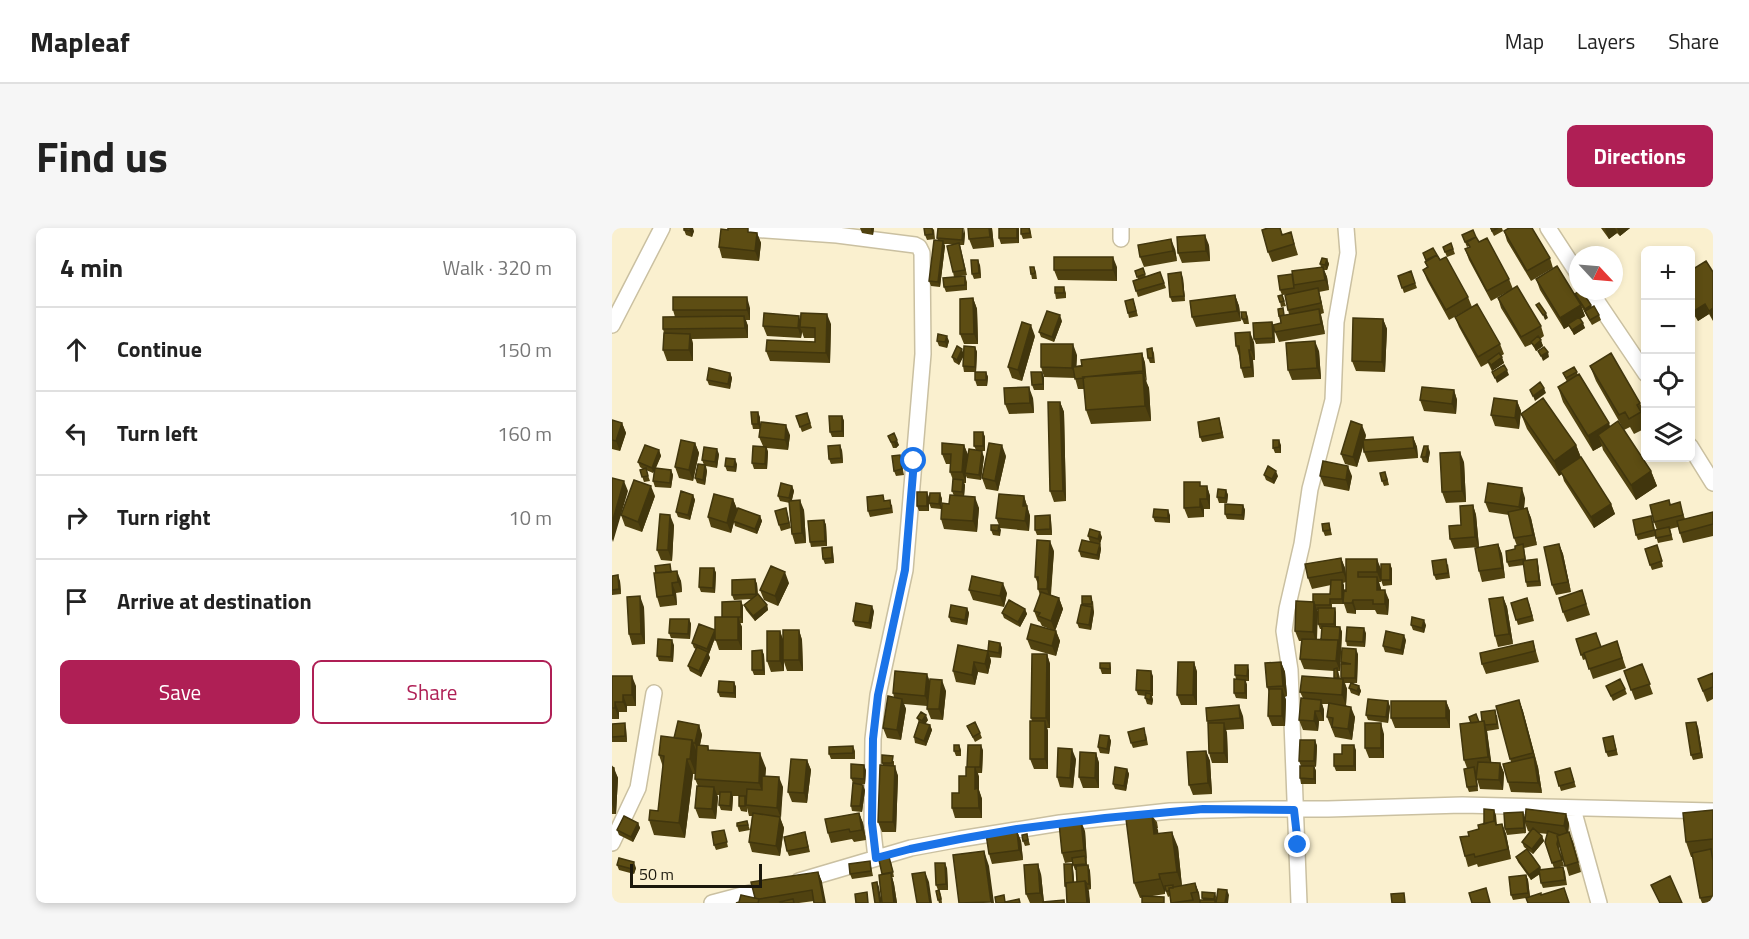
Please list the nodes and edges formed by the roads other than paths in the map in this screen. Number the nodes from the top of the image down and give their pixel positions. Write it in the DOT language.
graph roads {
  1 [pos="661,228"];
  2 [pos="736,228"];
  3 [pos="1346,228"];
  4 [pos="1548,228"];
  5 [pos="1569,260"];
  6 [pos="1596,300"];
  7 [pos="612,326"];
  8 [pos="1641,367"];
  9 [pos="1695,454"];
  10 [pos="1713,483"];
  11 [pos="654,693"];
  12 [pos="1573,809"];
  13 [pos="1294,810"];
  14 [pos="1713,810"];
  15 [pos="612,843"];
  16 [pos="876,858"];
  17 [pos="712,903"];
  18 [pos="1299,903"];
  19 [pos="1599,903"];
  1 -- 7 [label="street"];
  2 -- 16 [label="street"];
  3 -- 13 [label="street"];
  4 -- 5 [label="street"];
  6 -- 8 [label="street"];
  9 -- 10 [label="street"];
  11 -- 15 [label="street"];
  12 -- 13 [label="street"];
  12 -- 14 [label="street"];
  12 -- 19 [label="street"];
  13 -- 16 [label="street"];
  13 -- 18 [label="street"];
  16 -- 17 [label="street"];
}
